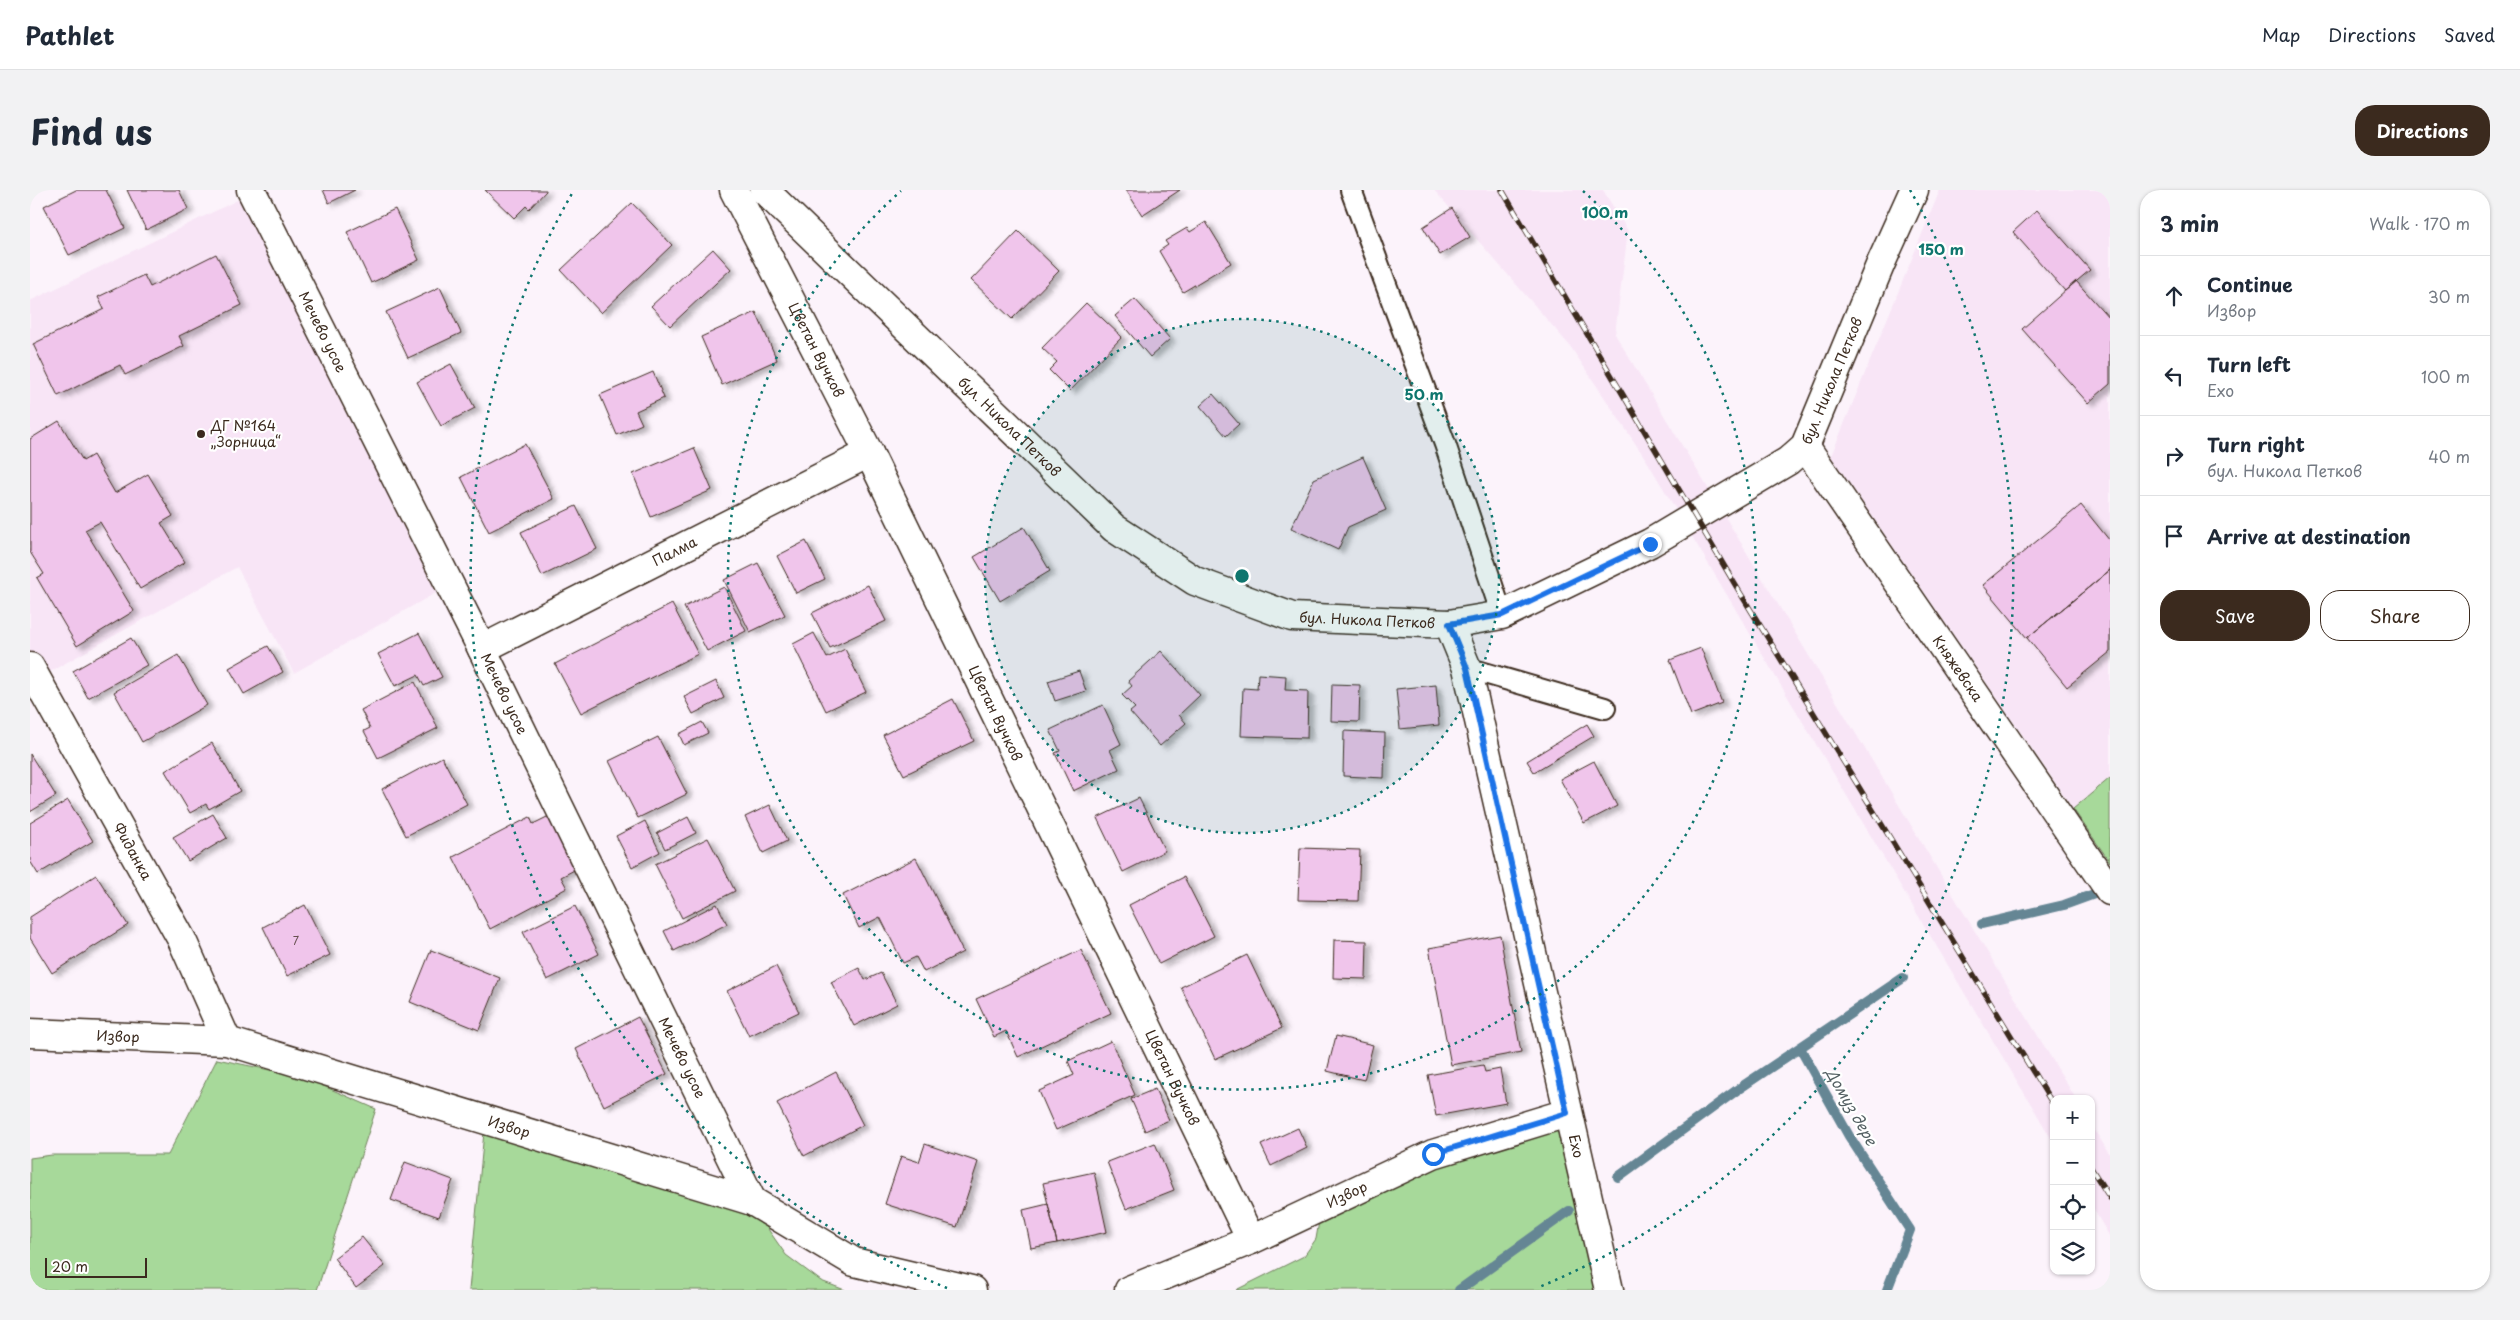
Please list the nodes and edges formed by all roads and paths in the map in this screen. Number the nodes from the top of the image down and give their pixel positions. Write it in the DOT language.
graph roads {
  1 [pos="251,190"];
  2 [pos="734,190"];
  3 [pos="764,190"];
  4 [pos="1351,190"];
  5 [pos="1914,190"];
  6 [pos="1805,446"];
  7 [pos="869,453"];
  8 [pos="1502,615"];
  9 [pos="1449,624"];
  10 [pos="482,649"];
  11 [pos="30,667"];
  12 [pos="1467,668"];
  13 [pos="1605,708"];
  14 [pos="2110,891"];
  15 [pos="30,1033"];
  16 [pos="227,1041"];
  17 [pos="1567,1113"];
  18 [pos="752,1201"];
  19 [pos="1251,1240"];
  20 [pos="972,1290"];
  21 [pos="1129,1290"];
  22 [pos="1609,1290"];
  1 -- 10 [label="street, Мечево усое"];
  2 -- 7 [label="street, Цветан Вучков"];
  3 -- 9 [label="street, бул. Никола Петков"];
  4 -- 8 [label="lane"];
  5 -- 6 [label="street, бул. Никола Петков"];
  6 -- 8 [label="street, бул. Никола Петков"];
  6 -- 14 [label="street, Княжевска"];
  7 -- 10 [label="street, Палма"];
  7 -- 19 [label="street, Цветан Вучков"];
  8 -- 9 [label="street, бул. Никола Петков"];
  9 -- 12 [label="street, Ехо"];
  10 -- 18 [label="street, Мечево усое"];
  11 -- 16 [label="street, Фиданка"];
  12 -- 13 [label="lane"];
  12 -- 17 [label="street, Ехо"];
  15 -- 16 [label="street, Извор"];
  16 -- 18 [label="street, Извор"];
  17 -- 19 [label="street, Извор"];
  17 -- 22 [label="street, Ехо"];
  18 -- 20 [label="street, Извор"];
  19 -- 21 [label="street, Извор"];
}
